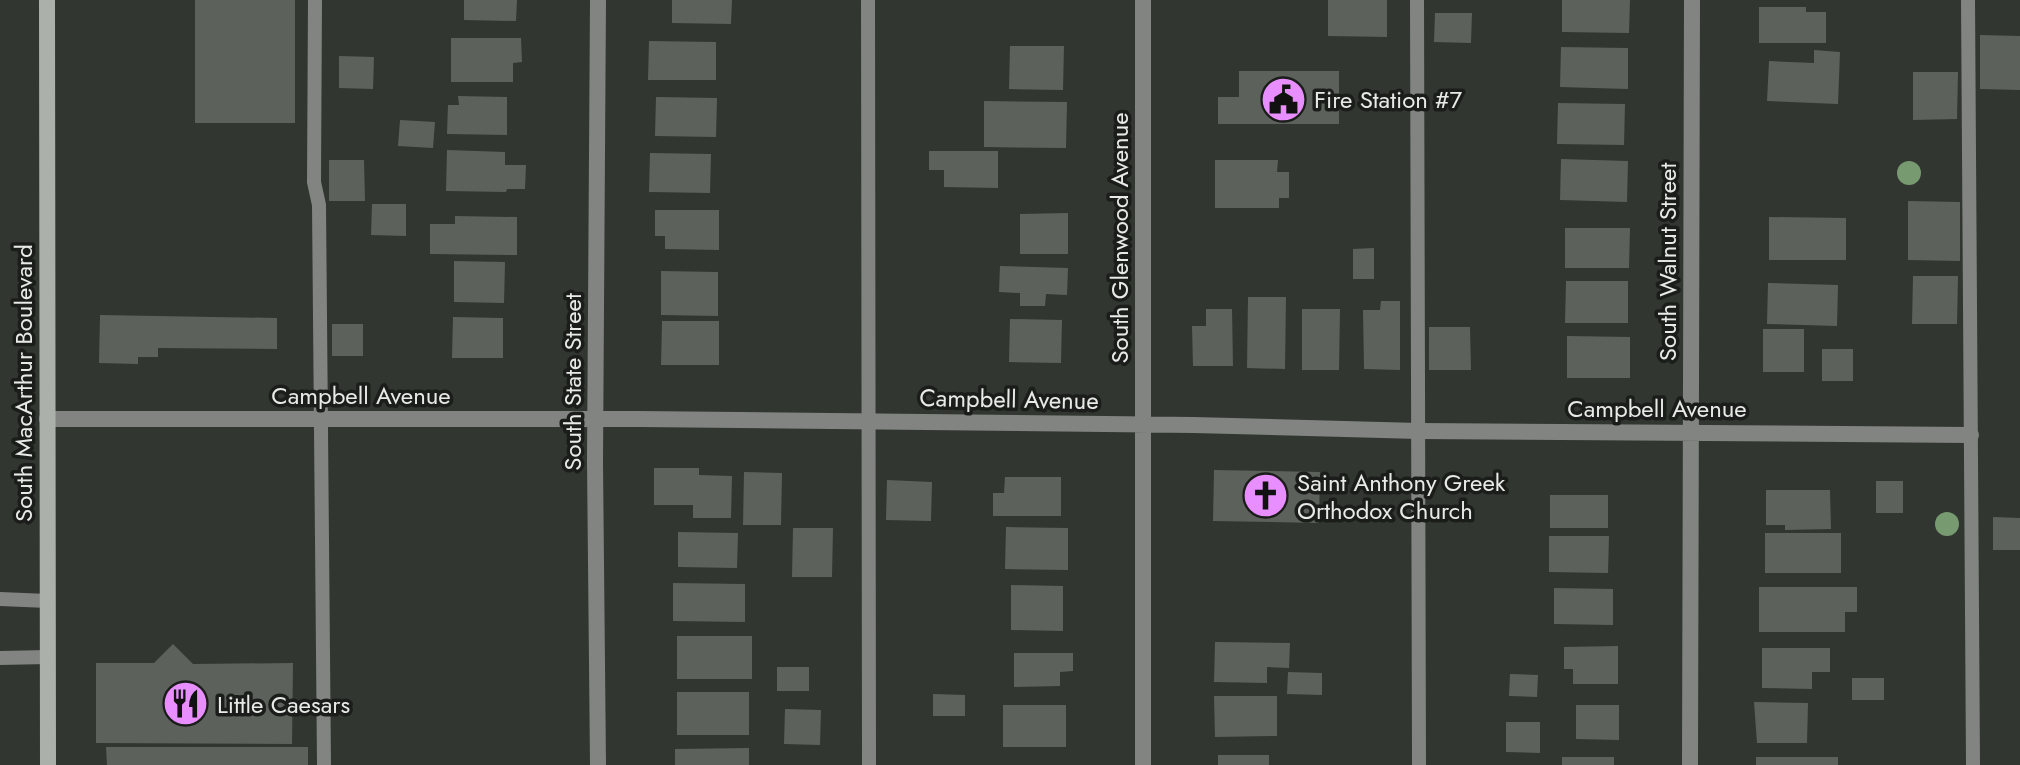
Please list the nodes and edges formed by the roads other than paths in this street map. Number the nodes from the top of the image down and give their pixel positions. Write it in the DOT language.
graph roads {
  1 [pos="47,0"];
  2 [pos="315,0"];
  3 [pos="598,0"];
  4 [pos="868,0"];
  5 [pos="1143,0"];
  6 [pos="1417,0"];
  7 [pos="1692,0"];
  8 [pos="1968,0"];
  9 [pos="47,419"];
  10 [pos="322,419"];
  11 [pos="596,419"];
  12 [pos="869,421"];
  13 [pos="1143,425"];
  14 [pos="1419,431"];
  15 [pos="1690,431"];
  16 [pos="1971,435"];
  17 [pos="0,599"];
  18 [pos="48,601"];
  19 [pos="48,657"];
  20 [pos="0,658"];
  21 [pos="48,765"];
  22 [pos="324,765"];
  23 [pos="598,765"];
  24 [pos="869,765"];
  25 [pos="1143,765"];
  26 [pos="1419,765"];
  27 [pos="1690,765"];
  28 [pos="1973,765"];
  1 -- 9 [label="main road, South MacArthur Boulevard"];
  2 -- 10 [label="lane"];
  3 -- 11 [label="street, South State Street"];
  4 -- 12 [label="lane"];
  5 -- 13 [label="street, South Glenwood Avenue"];
  6 -- 14 [label="lane"];
  7 -- 15 [label="street, South Walnut Street"];
  8 -- 16 [label="lane"];
  9 -- 10 [label="street, Campbell Avenue"];
  9 -- 18 [label="main road, South MacArthur Boulevard"];
  10 -- 11 [label="street, Campbell Avenue"];
  10 -- 22 [label="lane"];
  11 -- 12 [label="street, Campbell Avenue"];
  11 -- 23 [label="street, South State Street"];
  12 -- 13 [label="street, Campbell Avenue"];
  12 -- 24 [label="lane"];
  13 -- 14 [label="street, Campbell Avenue"];
  13 -- 25 [label="street, South Glenwood Avenue"];
  14 -- 15 [label="street, Campbell Avenue"];
  14 -- 26 [label="lane"];
  15 -- 16 [label="street, Campbell Avenue"];
  15 -- 27 [label="street, South Walnut Street"];
  16 -- 28 [label="lane"];
  17 -- 18 [label="lane"];
  18 -- 19 [label="main road, South MacArthur Boulevard"];
  19 -- 20 [label="lane"];
  19 -- 21 [label="main road, South MacArthur Boulevard"];
}
